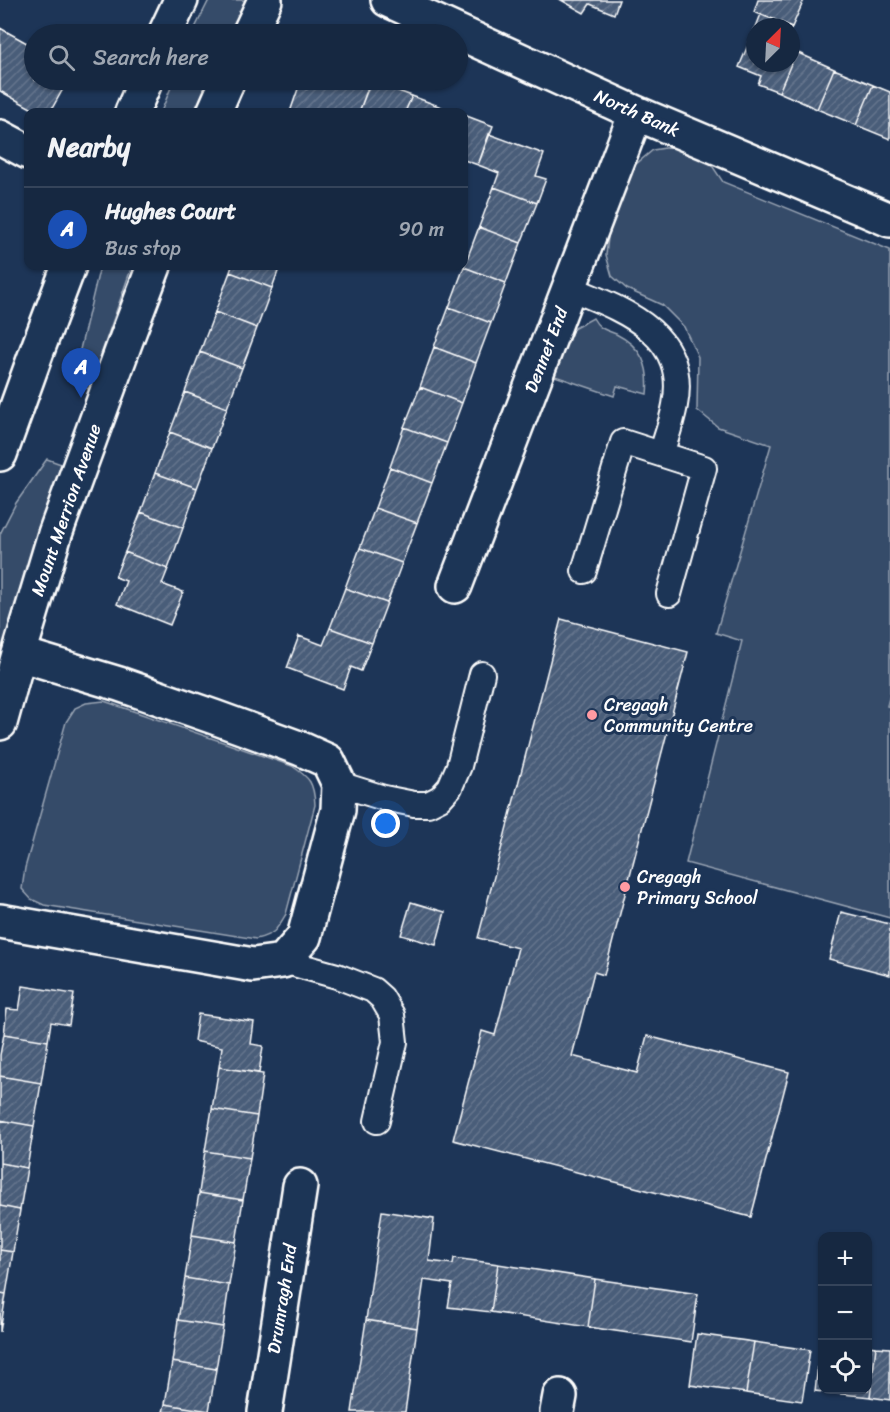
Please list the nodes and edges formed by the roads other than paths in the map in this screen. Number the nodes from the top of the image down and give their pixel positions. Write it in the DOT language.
graph roads {
  1 [pos="181,0"];
  2 [pos="266,0"];
  3 [pos="388,0"];
  4 [pos="170,24"];
  5 [pos="254,24"];
  6 [pos="441,24"];
  7 [pos="468,36"];
  8 [pos="142,90"];
  9 [pos="224,90"];
  10 [pos="134,108"];
  11 [pos="216,108"];
  12 [pos="636,113"];
  13 [pos="0,137"];
  14 [pos="24,150"];
  15 [pos="890,220"];
  16 [pos="67,270"];
  17 [pos="152,270"];
  18 [pos="570,288"];
  19 [pos="0,454"];
  20 [pos="661,454"];
  21 [pos="584,571"];
  22 [pos="455,586"];
  23 [pos="669,594"];
  24 [pos="19,654"];
  25 [pos="482,674"];
  26 [pos="0,723"];
  27 [pos="339,784"];
  28 [pos="0,921"];
  29 [pos="283,961"];
  30 [pos="377,1121"];
  31 [pos="300,1186"];
  32 [pos="265,1412"];
  1 -- 4 [label="street"];
  2 -- 5 [label="street"];
  3 -- 6 [label="street, North Bank"];
  7 -- 12 [label="street, North Bank"];
  8 -- 10 [label="street"];
  9 -- 11 [label="street"];
  12 -- 15 [label="street, North Bank"];
  12 -- 18 [label="street, Dennet End"];
  13 -- 14 [label="street"];
  16 -- 19 [label="street"];
  17 -- 24 [label="street, Mount Merrion Avenue"];
  18 -- 20 [label="lane"];
  18 -- 22 [label="street, Dennet End"];
  20 -- 21 [label="lane"];
  20 -- 23 [label="lane"];
  24 -- 26 [label="street, Mount Merrion Avenue"];
  24 -- 27 [label="street"];
  25 -- 27 [label="lane"];
  27 -- 29 [label="street"];
  28 -- 29 [label="street"];
  29 -- 30 [label="lane"];
  31 -- 32 [label="street, Drumragh End"];
}
